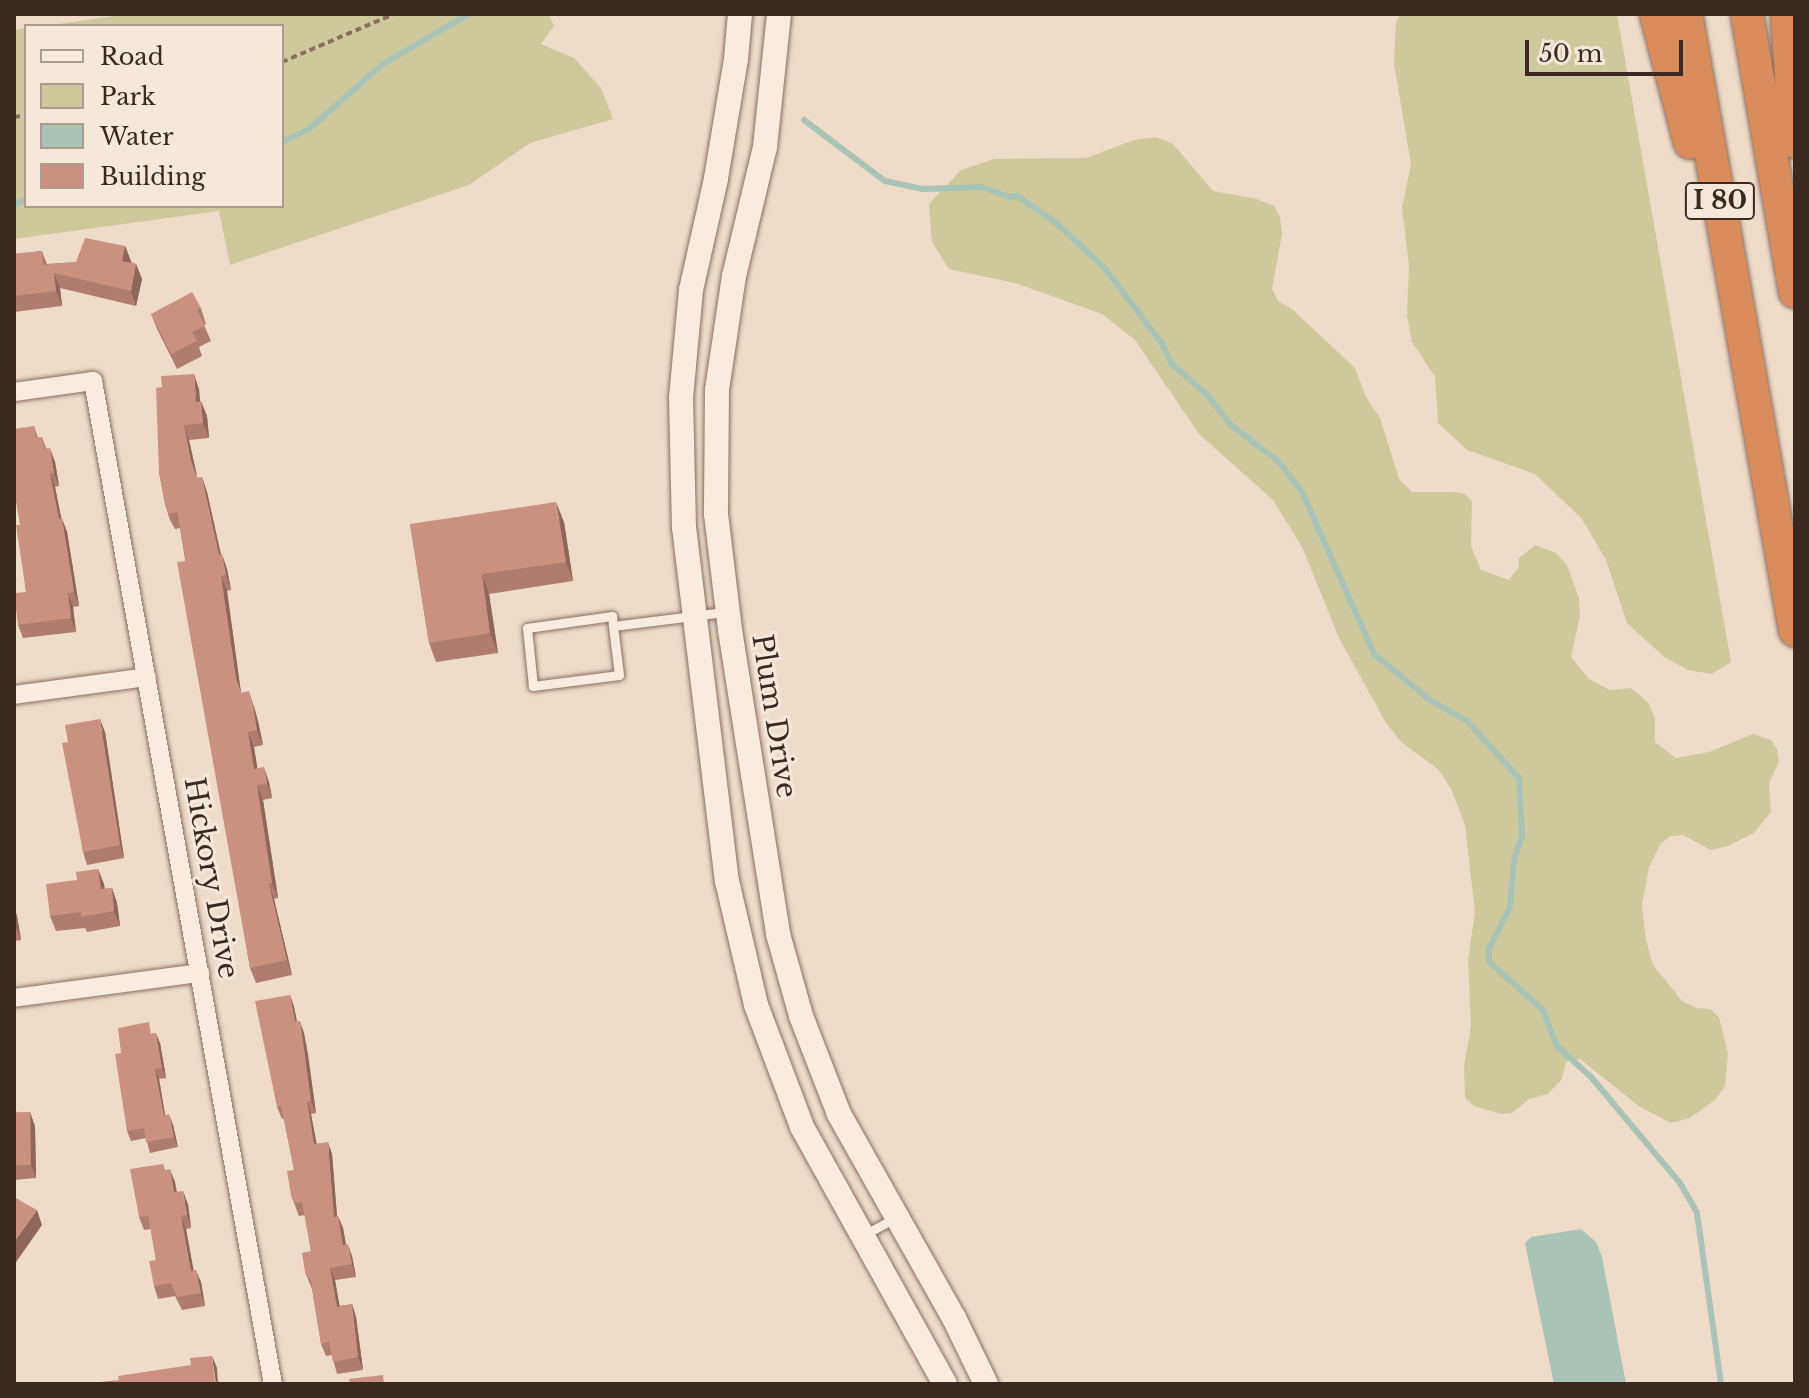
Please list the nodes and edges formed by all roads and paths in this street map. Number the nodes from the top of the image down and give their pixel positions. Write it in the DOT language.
graph roads {
  1 [pos="394,14"];
  2 [pos="740,14"];
  3 [pos="779,14"];
  4 [pos="1656,14"];
  5 [pos="1686,14"];
  6 [pos="1747,14"];
  7 [pos="1787,14"];
  8 [pos="284,61"];
  9 [pos="1795,142"];
  10 [pos="1795,292"];
  11 [pos="1754,388"];
  12 [pos="14,392"];
  13 [pos="728,612"];
  14 [pos="694,616"];
  15 [pos="613,626"];
  16 [pos="1795,630"];
  17 [pos="147,677"];
  18 [pos="14,695"];
  19 [pos="200,973"];
  20 [pos="14,998"];
  21 [pos="896,1217"];
  22 [pos="861,1236"];
  23 [pos="273,1384"];
  24 [pos="945,1384"];
  25 [pos="986,1384"];
  1 -- 8 [label="path"];
  2 -- 14 [label="street"];
  3 -- 13 [label="street, Plum Drive"];
  4 -- 11 [label="highway"];
  5 -- 11 [label="highway, I 80"];
  6 -- 10 [label="highway, I 80"];
  7 -- 9 [label="highway"];
  11 -- 16 [label="highway, I 80"];
  12 -- 17 [label="street, Hickory Drive"];
  13 -- 14 [label="lane"];
  13 -- 21 [label="street, Plum Drive"];
  14 -- 15 [label="lane"];
  14 -- 22 [label="street"];
  15 -- 15 [label="lane"];
  17 -- 18 [label="street"];
  17 -- 19 [label="street, Hickory Drive"];
  19 -- 20 [label="street"];
  19 -- 23 [label="street, Hickory Drive"];
  21 -- 22 [label="lane"];
  21 -- 25 [label="street, Plum Drive"];
  22 -- 24 [label="street"];
}
